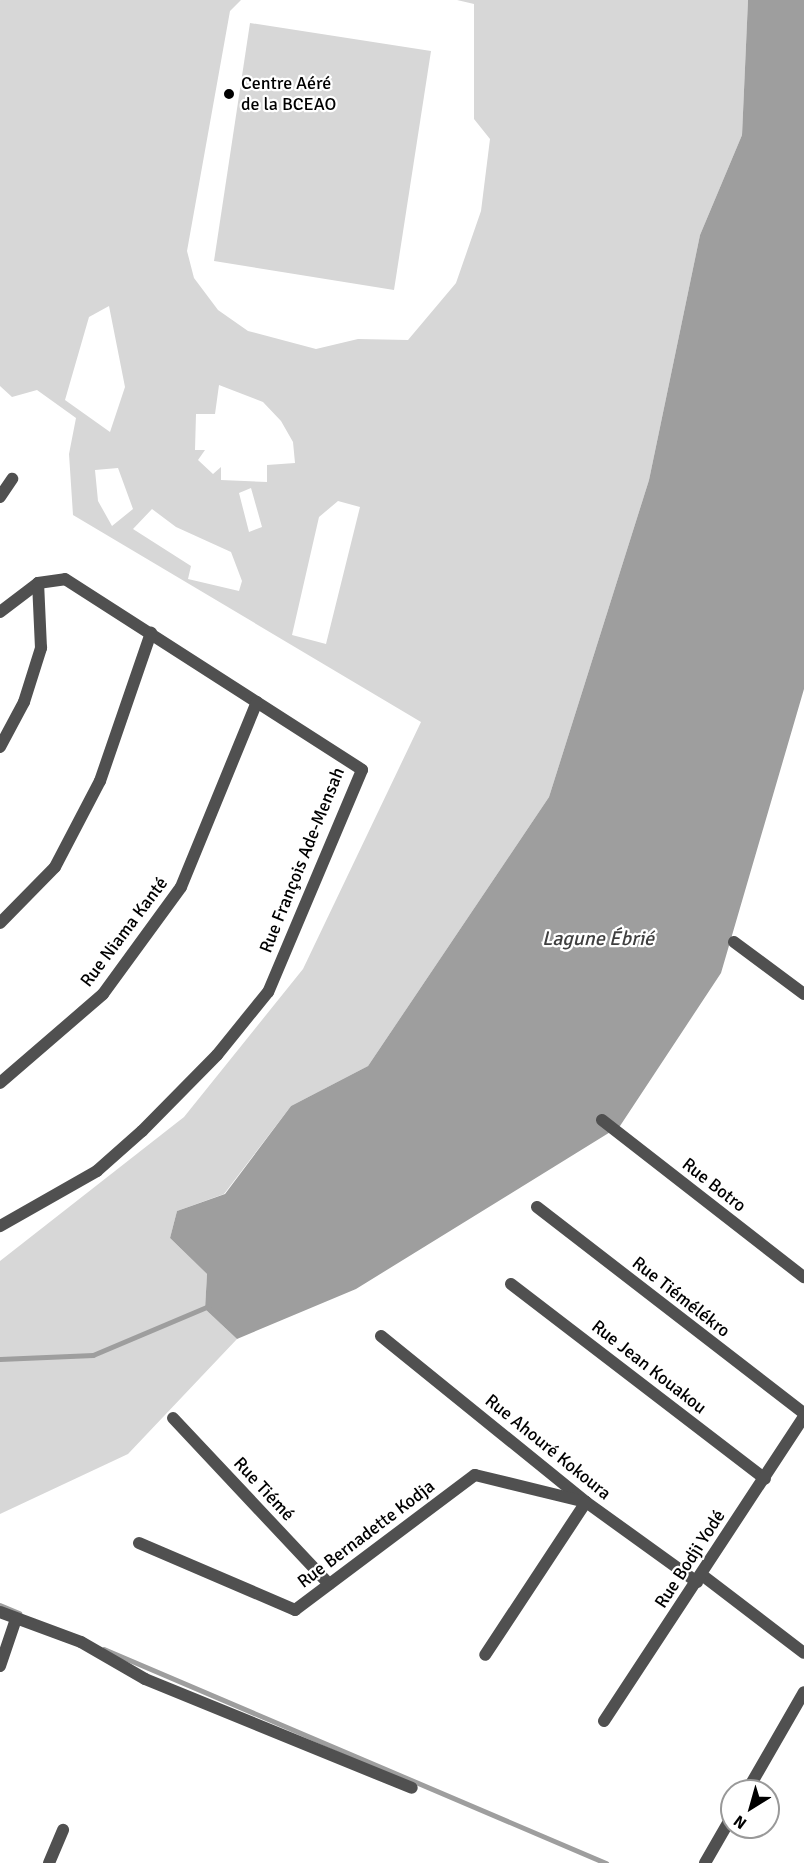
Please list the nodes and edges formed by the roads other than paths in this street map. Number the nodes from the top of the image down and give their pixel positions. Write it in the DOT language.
graph roads {
  1 [pos="12,479"];
  2 [pos="0,497"];
  3 [pos="38,583"];
  4 [pos="0,612"];
  5 [pos="151,633"];
  6 [pos="257,702"];
  7 [pos="0,747"];
  8 [pos="0,923"];
  9 [pos="734,942"];
  10 [pos="804,994"];
  11 [pos="0,1083"];
  12 [pos="602,1120"];
  13 [pos="537,1207"];
  14 [pos="0,1226"];
  15 [pos="804,1277"];
  16 [pos="510,1284"];
  17 [pos="381,1336"];
  18 [pos="804,1415"];
  19 [pos="173,1418"];
  20 [pos="765,1479"];
  21 [pos="586,1502"];
  22 [pos="139,1543"];
  23 [pos="699,1579"];
  24 [pos="329,1584"];
  25 [pos="0,1612"];
  26 [pos="16,1619"];
  27 [pos="804,1653"];
  28 [pos="485,1655"];
  29 [pos="0,1666"];
  30 [pos="804,1692"];
  31 [pos="604,1721"];
  32 [pos="754,1779"];
  33 [pos="412,1788"];
  34 [pos="63,1830"];
  35 [pos="720,1837"];
  36 [pos="49,1863"];
  37 [pos="705,1863"];
  1 -- 2 [label="street"];
  3 -- 4 [label="street"];
  3 -- 5 [label="street, Rue François Ade-Mensah"];
  3 -- 7 [label="street"];
  5 -- 6 [label="street, Rue François Ade-Mensah"];
  5 -- 8 [label="street"];
  6 -- 11 [label="street, Rue Niama Kanté"];
  6 -- 14 [label="street, Rue François Ade-Mensah"];
  9 -- 10 [label="street"];
  12 -- 15 [label="street, Rue Botro"];
  13 -- 18 [label="street, Rue Tiémélékro"];
  16 -- 20 [label="street, Rue Jean Kouakou"];
  17 -- 21 [label="street, Rue Ahouré Kokoura"];
  18 -- 20 [label="street, Rue Bodji Yodé"];
  19 -- 24 [label="street, Rue Tiémé"];
  20 -- 23 [label="street, Rue Bodji Yodé"];
  21 -- 23 [label="street, Rue Ahouré Kokoura"];
  21 -- 24 [label="street, Rue Bernadette Kodja"];
  21 -- 28 [label="street"];
  22 -- 24 [label="street, Rue Bernadette Kodja"];
  23 -- 27 [label="street, Rue Ahouré Kokoura"];
  23 -- 31 [label="street, Rue Bodji Yodé"];
  25 -- 26 [label="street"];
  26 -- 29 [label="street"];
  26 -- 33 [label="street"];
  30 -- 32 [label="street"];
  34 -- 36 [label="street"];
  35 -- 37 [label="street"];
}
